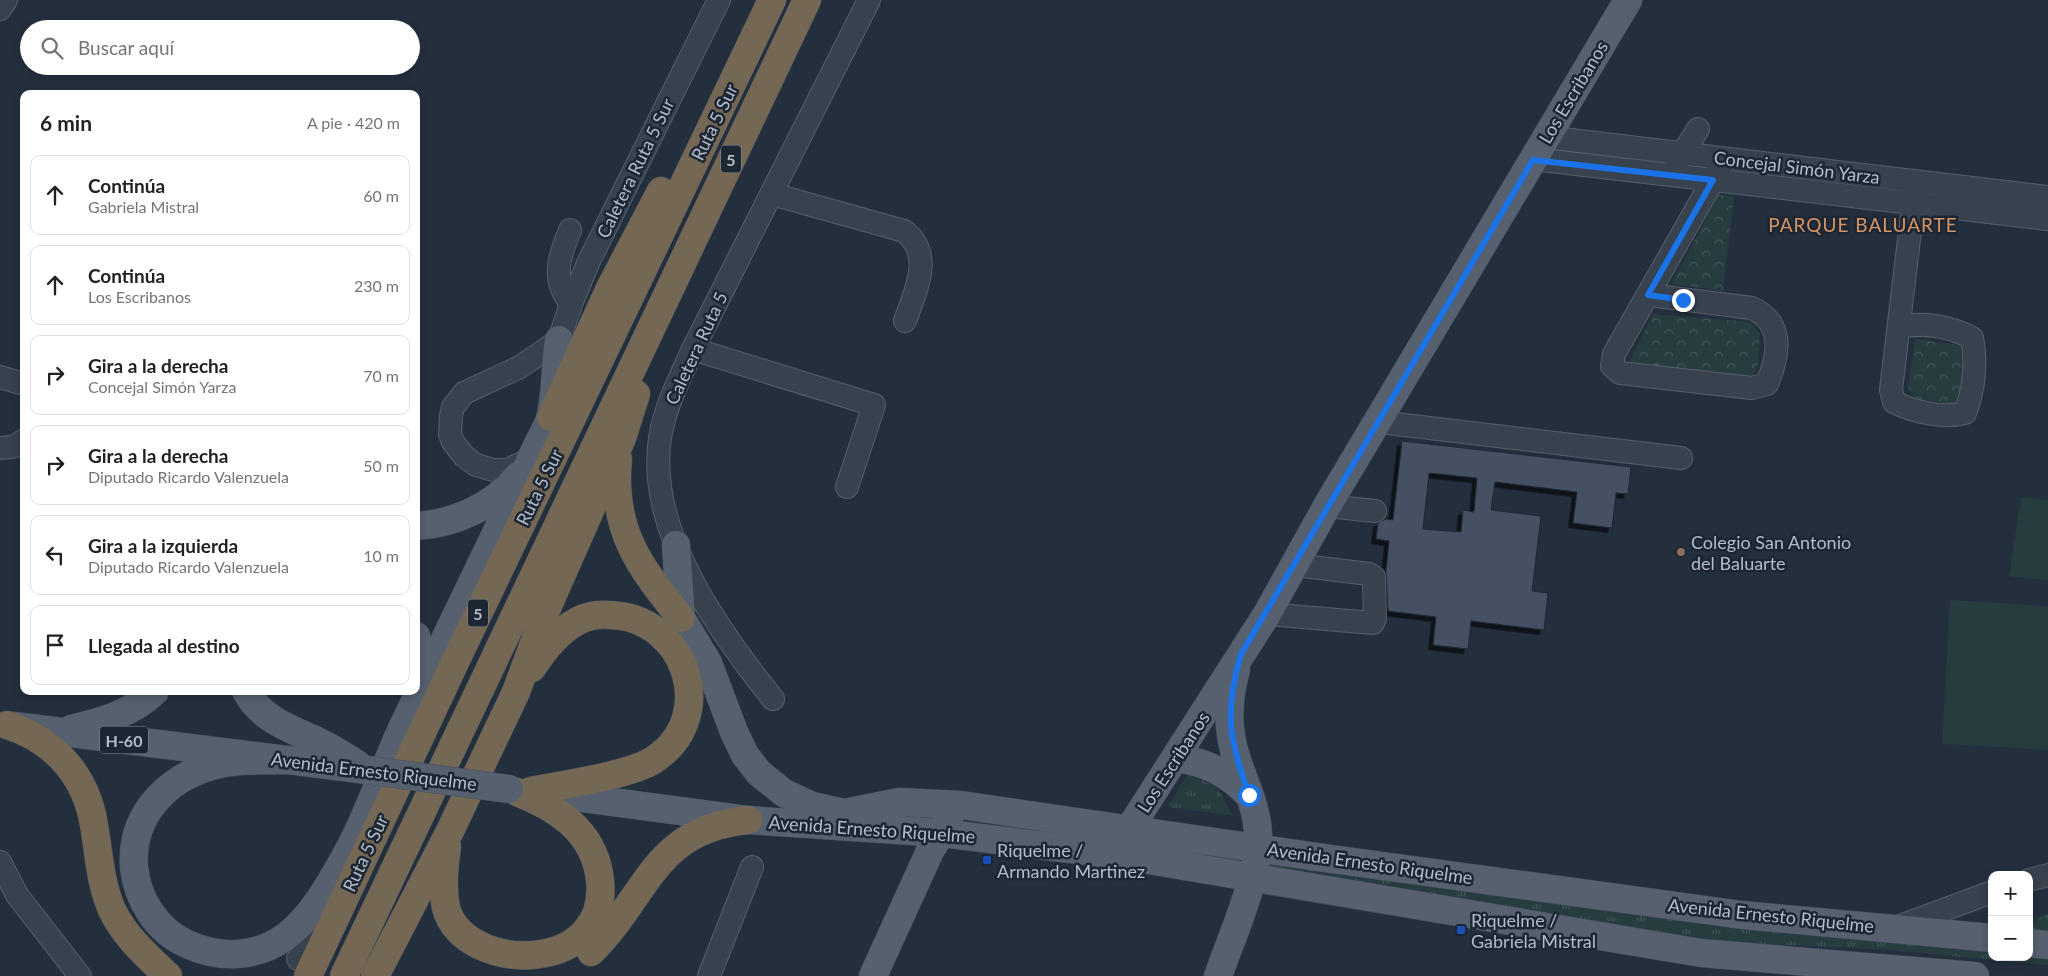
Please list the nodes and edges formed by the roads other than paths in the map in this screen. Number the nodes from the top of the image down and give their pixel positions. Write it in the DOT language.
graph roads {
  1 [pos="6,0"];
  2 [pos="719,0"];
  3 [pos="762,0"];
  4 [pos="772,0"];
  5 [pos="807,0"];
  6 [pos="869,0"];
  7 [pos="1628,0"];
  8 [pos="0,9"];
  9 [pos="1698,128"];
  10 [pos="1539,148"];
  11 [pos="1683,153"];
  12 [pos="1725,159"];
  13 [pos="1670,175"];
  14 [pos="1713,180"];
  15 [pos="1915,192"];
  16 [pos="772,194"];
  17 [pos="2048,197"];
  18 [pos="2048,219"];
  19 [pos="570,230"];
  20 [pos="1648,295"];
  21 [pos="571,304"];
  22 [pos="656,318"];
  23 [pos="905,321"];
  24 [pos="1899,327"];
  25 [pos="559,340"];
  26 [pos="693,349"];
  27 [pos="0,377"];
  28 [pos="20,383"];
  29 [pos="551,417"];
  30 [pos="1379,422"];
  31 [pos="622,438"];
  32 [pos="20,442"];
  33 [pos="0,448"];
  34 [pos="1681,458"];
  35 [pos="531,459"];
  36 [pos="847,487"];
  37 [pos="1327,506"];
  38 [pos="1375,511"];
  39 [pos="420,525"];
  40 [pos="676,545"];
  41 [pos="1295,565"];
  42 [pos="547,608"];
  43 [pos="1266,614"];
  44 [pos="681,618"];
  45 [pos="1241,654"];
  46 [pos="495,658"];
  47 [pos="420,692"];
  48 [pos="516,692"];
  49 [pos="151,695"];
  50 [pos="249,695"];
  51 [pos="409,695"];
  52 [pos="418,695"];
  53 [pos="773,699"];
  54 [pos="405,722"];
  55 [pos="3,725"];
  56 [pos="60,732"];
  57 [pos="1176,758"];
  58 [pos="290,760"];
  59 [pos="367,770"];
  60 [pos="520,790"];
  61 [pos="1249,795"];
  62 [pos="961,805"];
  63 [pos="844,813"];
  64 [pos="748,820"];
  65 [pos="1130,828"];
  66 [pos="450,831"];
  67 [pos="942,833"];
  68 [pos="1258,847"];
  69 [pos="1119,855"];
  70 [pos="346,856"];
  71 [pos="0,862"];
  72 [pos="752,867"];
  73 [pos="2048,875"];
  74 [pos="1251,878"];
  75 [pos="2033,879"];
  76 [pos="1988,893"];
  77 [pos="1895,928"];
  78 [pos="1988,938"];
  79 [pos="2033,943"];
  80 [pos="2048,945"];
  81 [pos="299,970"];
  82 [pos="569,971"];
  83 [pos="1852,971"];
  84 [pos="80,976"];
  85 [pos="168,976"];
  86 [pos="344,976"];
  87 [pos="375,976"];
  88 [pos="710,976"];
  89 [pos="874,976"];
  90 [pos="1218,976"];
  91 [pos="1976,976"];
  1 -- 8 [label="street"];
  2 -- 21 [label="street, Caletera Ruta 5 Sur"];
  3 -- 29 [label="highway"];
  4 -- 81 [label="highway, Ruta 5 Sur / 5"];
  5 -- 22 [label="highway, Ruta 5 Sur / 5"];
  6 -- 16 [label="street, Caletera Ruta 5"];
  7 -- 10 [label="main road, Los Escribanos"];
  9 -- 11 [label="street"];
  10 -- 11 [label="street, Concejal Simón Yarza"];
  10 -- 13 [label="street, Concejal Simón Yarza"];
  10 -- 30 [label="main road, Los Escribanos"];
  11 -- 12 [label="street, Concejal Simón Yarza"];
  11 -- 13 [label="street"];
  12 -- 14 [label="street"];
  12 -- 15 [label="street, Concejal Simón Yarza"];
  13 -- 14 [label="street, Concejal Simón Yarza"];
  14 -- 15 [label="street, Concejal Simón Yarza"];
  14 -- 20 [label="street"];
  15 -- 17 [label="street, Concejal Simón Yarza"];
  15 -- 18 [label="street, Concejal Simón Yarza"];
  15 -- 24 [label="street"];
  16 -- 23 [label="street"];
  16 -- 26 [label="street, Caletera Ruta 5"];
  19 -- 21 [label="street"];
  20 -- 20 [label="street"];
  21 -- 25 [label="street, Caletera Ruta 5 Sur"];
  22 -- 31 [label="highway"];
  22 -- 46 [label="highway, Ruta 5 Sur / 5"];
  24 -- 24 [label="street"];
  25 -- 29 [label="main road"];
  25 -- 35 [label="street"];
  26 -- 36 [label="street"];
  26 -- 40 [label="street, Caletera Ruta 5"];
  27 -- 28 [label="street"];
  29 -- 35 [label="main road"];
  30 -- 34 [label="street"];
  30 -- 37 [label="main road, Los Escribanos"];
  31 -- 42 [label="highway"];
  31 -- 44 [label="highway"];
  32 -- 33 [label="street"];
  35 -- 39 [label="main road"];
  35 -- 47 [label="main road"];
  37 -- 38 [label="street"];
  37 -- 41 [label="main road, Los Escribanos"];
  40 -- 44 [label="main road"];
  40 -- 53 [label="street, Caletera Ruta 5"];
  41 -- 43 [label="main road, Los Escribanos"];
  41 -- 43 [label="street"];
  42 -- 46 [label="street"];
  42 -- 48 [label="highway"];
  43 -- 45 [label="main road, Los Escribanos"];
  44 -- 63 [label="main road"];
  45 -- 57 [label="main road, Los Escribanos"];
  45 -- 61 [label="main road"];
  46 -- 86 [label="highway, Ruta 5 Sur / 5"];
  48 -- 60 [label="highway"];
  48 -- 66 [label="highway"];
  49 -- 56 [label="main road"];
  50 -- 59 [label="main road"];
  51 -- 54 [label="main road"];
  52 -- 54 [label="main road"];
  54 -- 70 [label="main road"];
  55 -- 56 [label="main road, Avenida Ernesto Riquelme / H-60"];
  55 -- 85 [label="highway"];
  56 -- 58 [label="main road, Avenida Ernesto Riquelme / H-60"];
  57 -- 61 [label="main road"];
  57 -- 65 [label="main road, Los Escribanos"];
  58 -- 59 [label="main road, Avenida Ernesto Riquelme / H-60"];
  58 -- 70 [label="main road"];
  59 -- 60 [label="main road, Avenida Ernesto Riquelme, bridge"];
  60 -- 64 [label="main road, Avenida Ernesto Riquelme"];
  60 -- 66 [label="highway"];
  61 -- 68 [label="main road"];
  62 -- 63 [label="main road, Avenida Ernesto Riquelme"];
  62 -- 65 [label="main road, Avenida Ernesto Riquelme"];
  62 -- 67 [label="main road"];
  63 -- 64 [label="main road, Avenida Ernesto Riquelme"];
  64 -- 67 [label="main road, Avenida Ernesto Riquelme"];
  64 -- 82 [label="highway"];
  65 -- 68 [label="main road, Avenida Ernesto Riquelme"];
  65 -- 69 [label="main road, Los Escribanos"];
  66 -- 87 [label="highway"];
  67 -- 69 [label="main road, Avenida Ernesto Riquelme"];
  67 -- 89 [label="main road"];
  68 -- 74 [label="main road"];
  68 -- 77 [label="main road, Avenida Ernesto Riquelme"];
  69 -- 74 [label="main road, Avenida Ernesto Riquelme"];
  70 -- 81 [label="highway"];
  71 -- 84 [label="street"];
  72 -- 88 [label="street"];
  73 -- 75 [label="street"];
  74 -- 83 [label="main road, Avenida Ernesto Riquelme"];
  74 -- 90 [label="main road"];
  76 -- 77 [label="street"];
  77 -- 78 [label="main road, Avenida Ernesto Riquelme"];
  79 -- 80 [label="main road"];
  83 -- 91 [label="main road, Avenida Ernesto Riquelme"];
}
